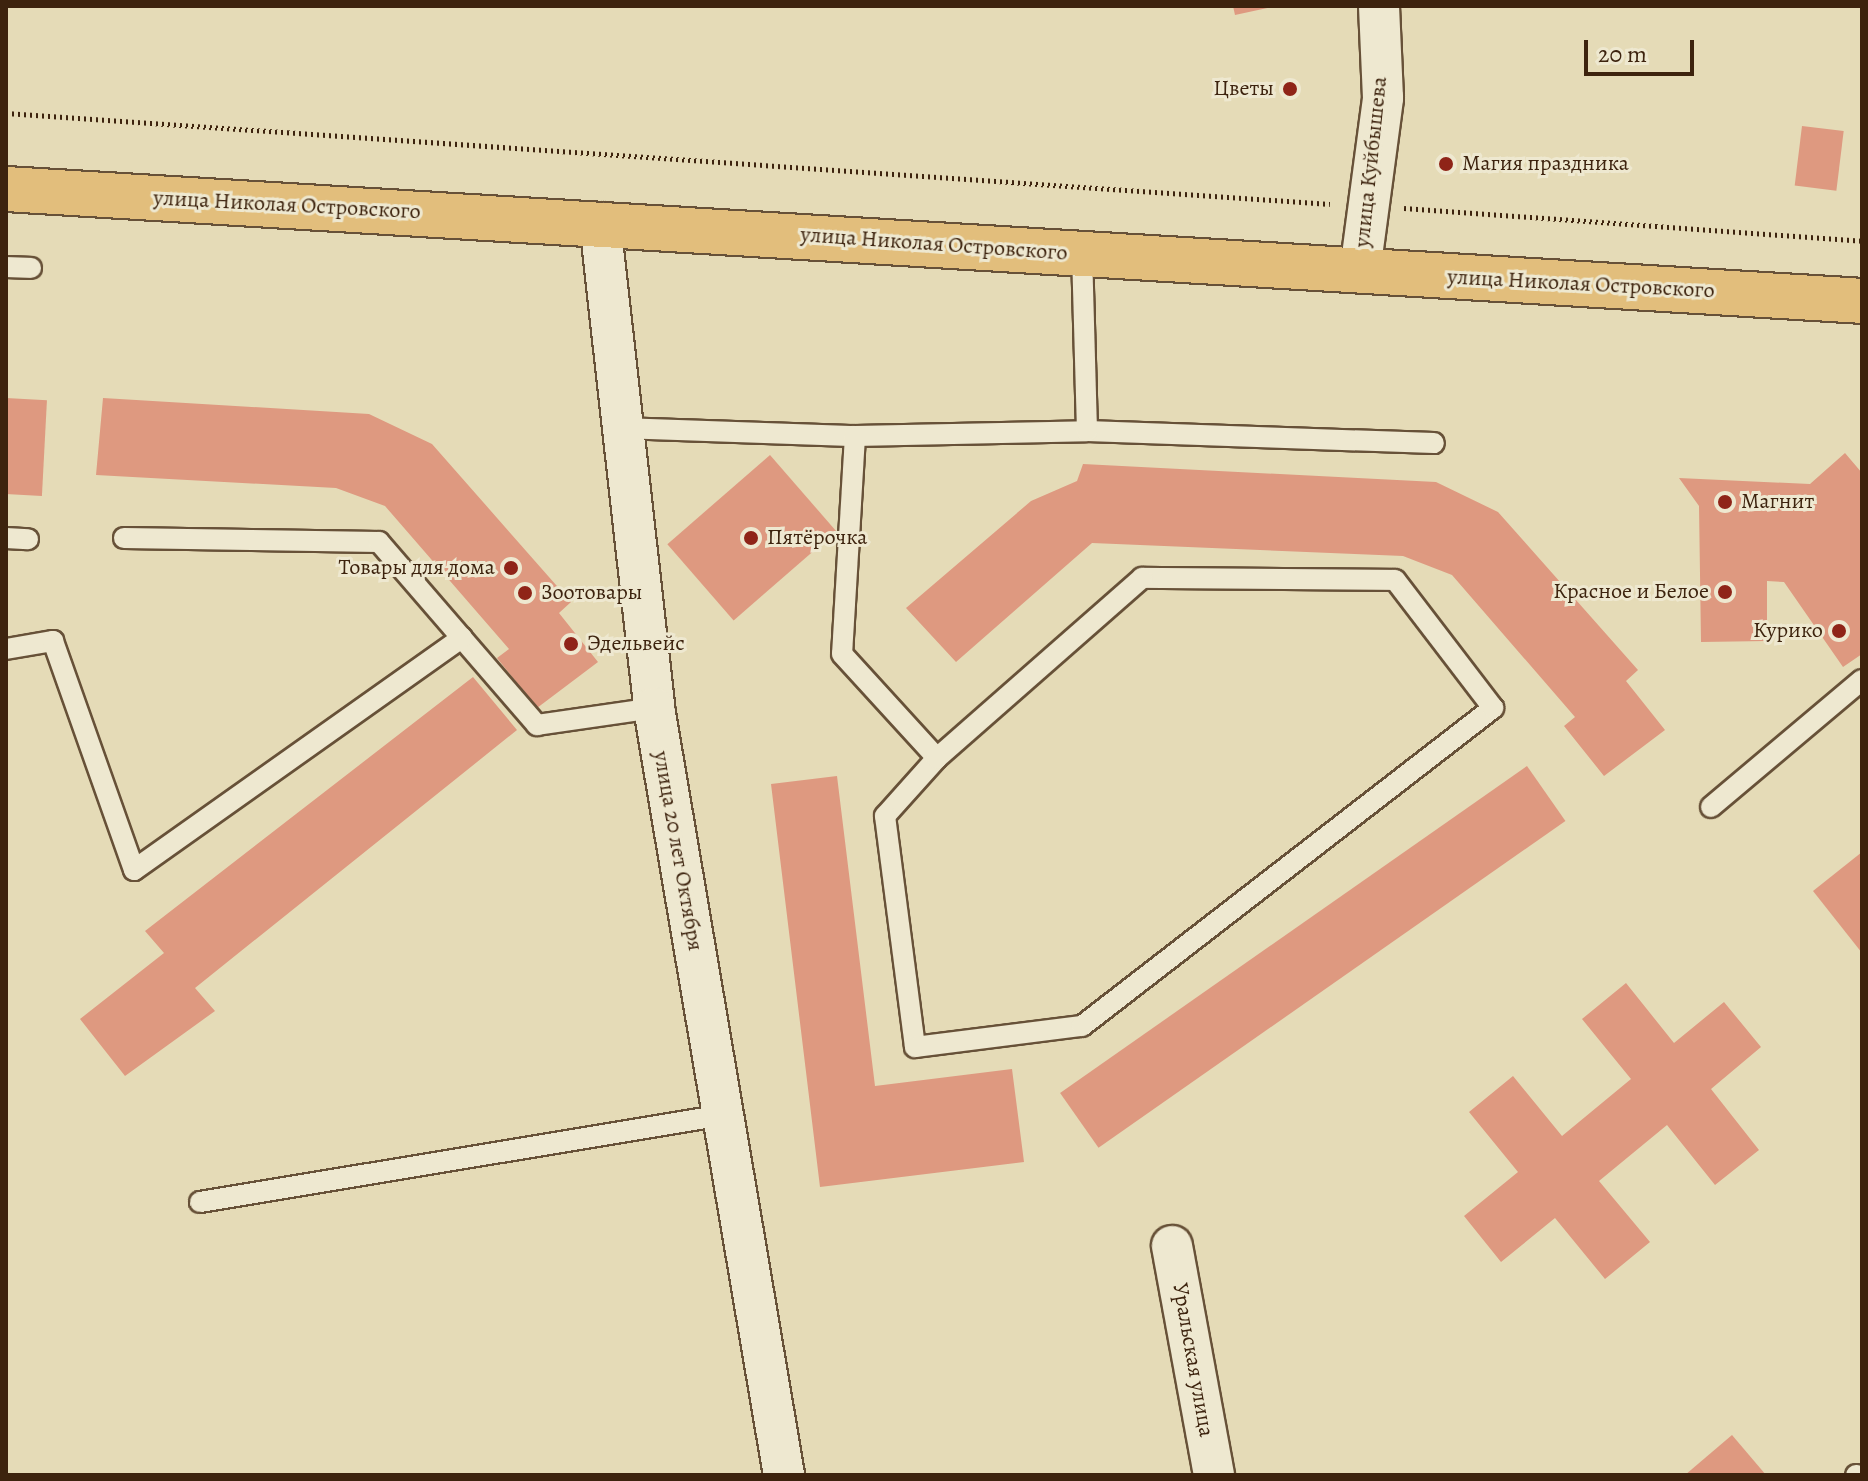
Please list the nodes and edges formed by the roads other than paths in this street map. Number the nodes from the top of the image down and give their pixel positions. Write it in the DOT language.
graph roads {
  1 [pos="1379,6"];
  2 [pos="6,189"];
  3 [pos="600,223"];
  4 [pos="1082,254"];
  5 [pos="6,267"];
  6 [pos="31,268"];
  7 [pos="1360,271"];
  8 [pos="1862,301"];
  9 [pos="623,428"];
  10 [pos="1087,431"];
  11 [pos="855,436"];
  12 [pos="1434,443"];
  13 [pos="6,538"];
  14 [pos="124,538"];
  15 [pos="28,539"];
  16 [pos="462,638"];
  17 [pos="6,649"];
  18 [pos="1862,680"];
  19 [pos="654,708"];
  20 [pos="937,758"];
  21 [pos="1711,807"];
  22 [pos="723,1115"];
  23 [pos="200,1202"];
  24 [pos="1172,1246"];
  25 [pos="784,1475"];
  26 [pos="1214,1475"];
  1 -- 7 [label="street, улица Куйбышева"];
  2 -- 3 [label="main road, улица Николая Островского"];
  3 -- 4 [label="main road, улица Николая Островского"];
  3 -- 9 [label="street, улица 20 лет Октября"];
  4 -- 7 [label="main road, улица Николая Островского"];
  4 -- 10 [label="lane"];
  5 -- 6 [label="lane"];
  7 -- 8 [label="main road, улица Николая Островского"];
  9 -- 11 [label="lane"];
  9 -- 19 [label="street, улица 20 лет Октября"];
  10 -- 11 [label="lane"];
  10 -- 12 [label="lane"];
  11 -- 20 [label="lane"];
  13 -- 15 [label="lane"];
  14 -- 16 [label="lane"];
  16 -- 17 [label="lane"];
  16 -- 19 [label="lane"];
  18 -- 21 [label="lane"];
  19 -- 22 [label="street, улица 20 лет Октября"];
  20 -- 20 [label="lane"];
  22 -- 23 [label="lane"];
  22 -- 25 [label="street, улица 20 лет Октября"];
  24 -- 26 [label="street, Уральская улица"];
}
